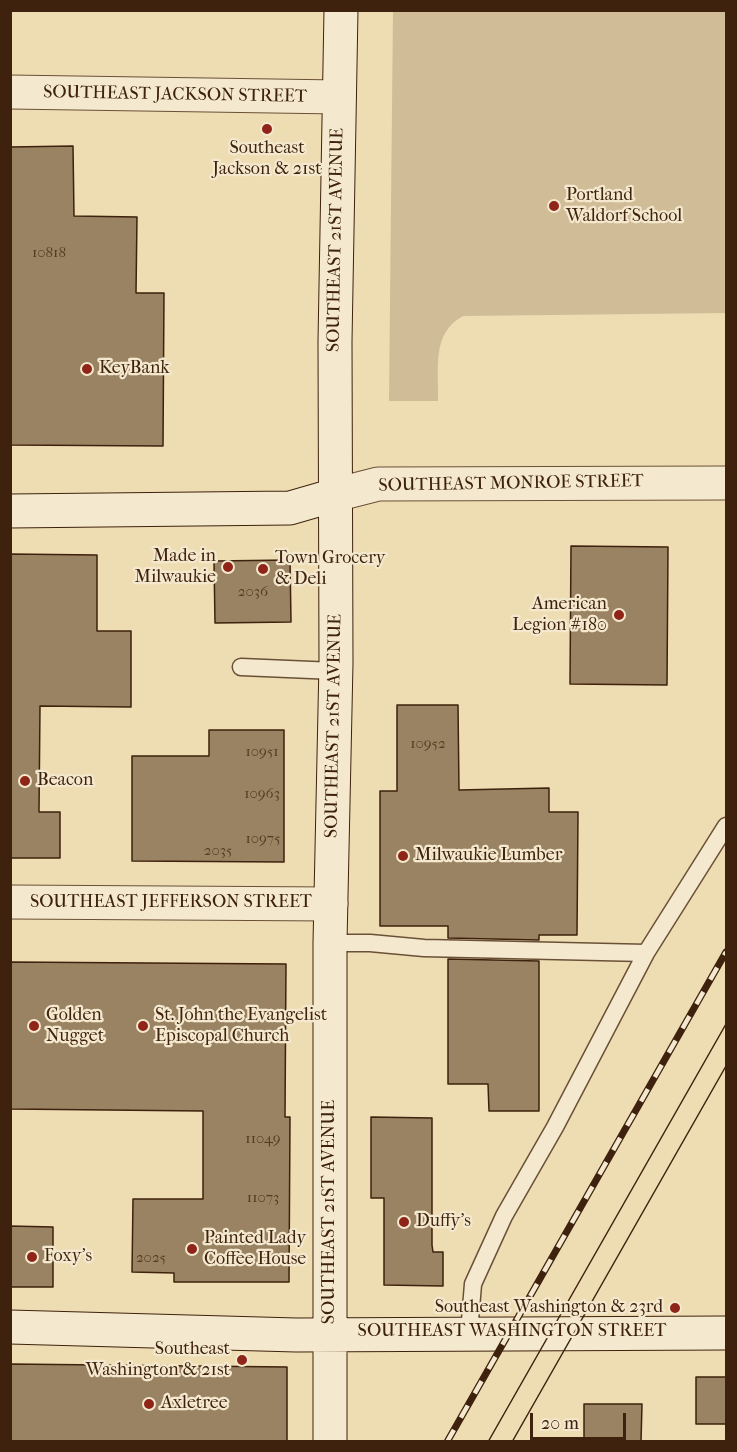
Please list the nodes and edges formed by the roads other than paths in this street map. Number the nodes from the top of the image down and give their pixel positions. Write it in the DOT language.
graph roads {
  1 [pos="341,10"];
  2 [pos="10,92"];
  3 [pos="339,97"];
  4 [pos="726,483"];
  5 [pos="335,495"];
  6 [pos="10,511"];
  7 [pos="240,667"];
  8 [pos="335,671"];
  9 [pos="726,826"];
  10 [pos="10,903"];
  11 [pos="331,904"];
  12 [pos="330,943"];
  13 [pos="646,953"];
  14 [pos="10,1327"];
  15 [pos="330,1332"];
  16 [pos="469,1333"];
  17 [pos="726,1333"];
  18 [pos="330,1442"];
  1 -- 3 [label="street, SOUTHEAST 21ST AVENUE"];
  2 -- 3 [label="street, SOUTHEAST JACKSON STREET"];
  3 -- 5 [label="street, SOUTHEAST 21ST AVENUE"];
  4 -- 5 [label="street, SOUTHEAST MONROE STREET"];
  5 -- 6 [label="street, SOUTHEAST MONROE STREET"];
  5 -- 8 [label="street, SOUTHEAST 21ST AVENUE"];
  7 -- 8 [label="lane"];
  8 -- 11 [label="street, SOUTHEAST 21ST AVENUE"];
  9 -- 13 [label="lane"];
  10 -- 11 [label="street, SOUTHEAST JEFFERSON STREET"];
  11 -- 12 [label="street, SOUTHEAST 21ST AVENUE"];
  12 -- 13 [label="lane"];
  12 -- 15 [label="street, SOUTHEAST 21ST AVENUE"];
  13 -- 16 [label="lane"];
  14 -- 15 [label="street, SOUTHEAST WASHINGTON STREET"];
  15 -- 16 [label="street, SOUTHEAST WASHINGTON STREET"];
  15 -- 18 [label="street, SOUTHEAST 21ST AVENUE"];
  16 -- 17 [label="street, SOUTHEAST WASHINGTON STREET"];
}
